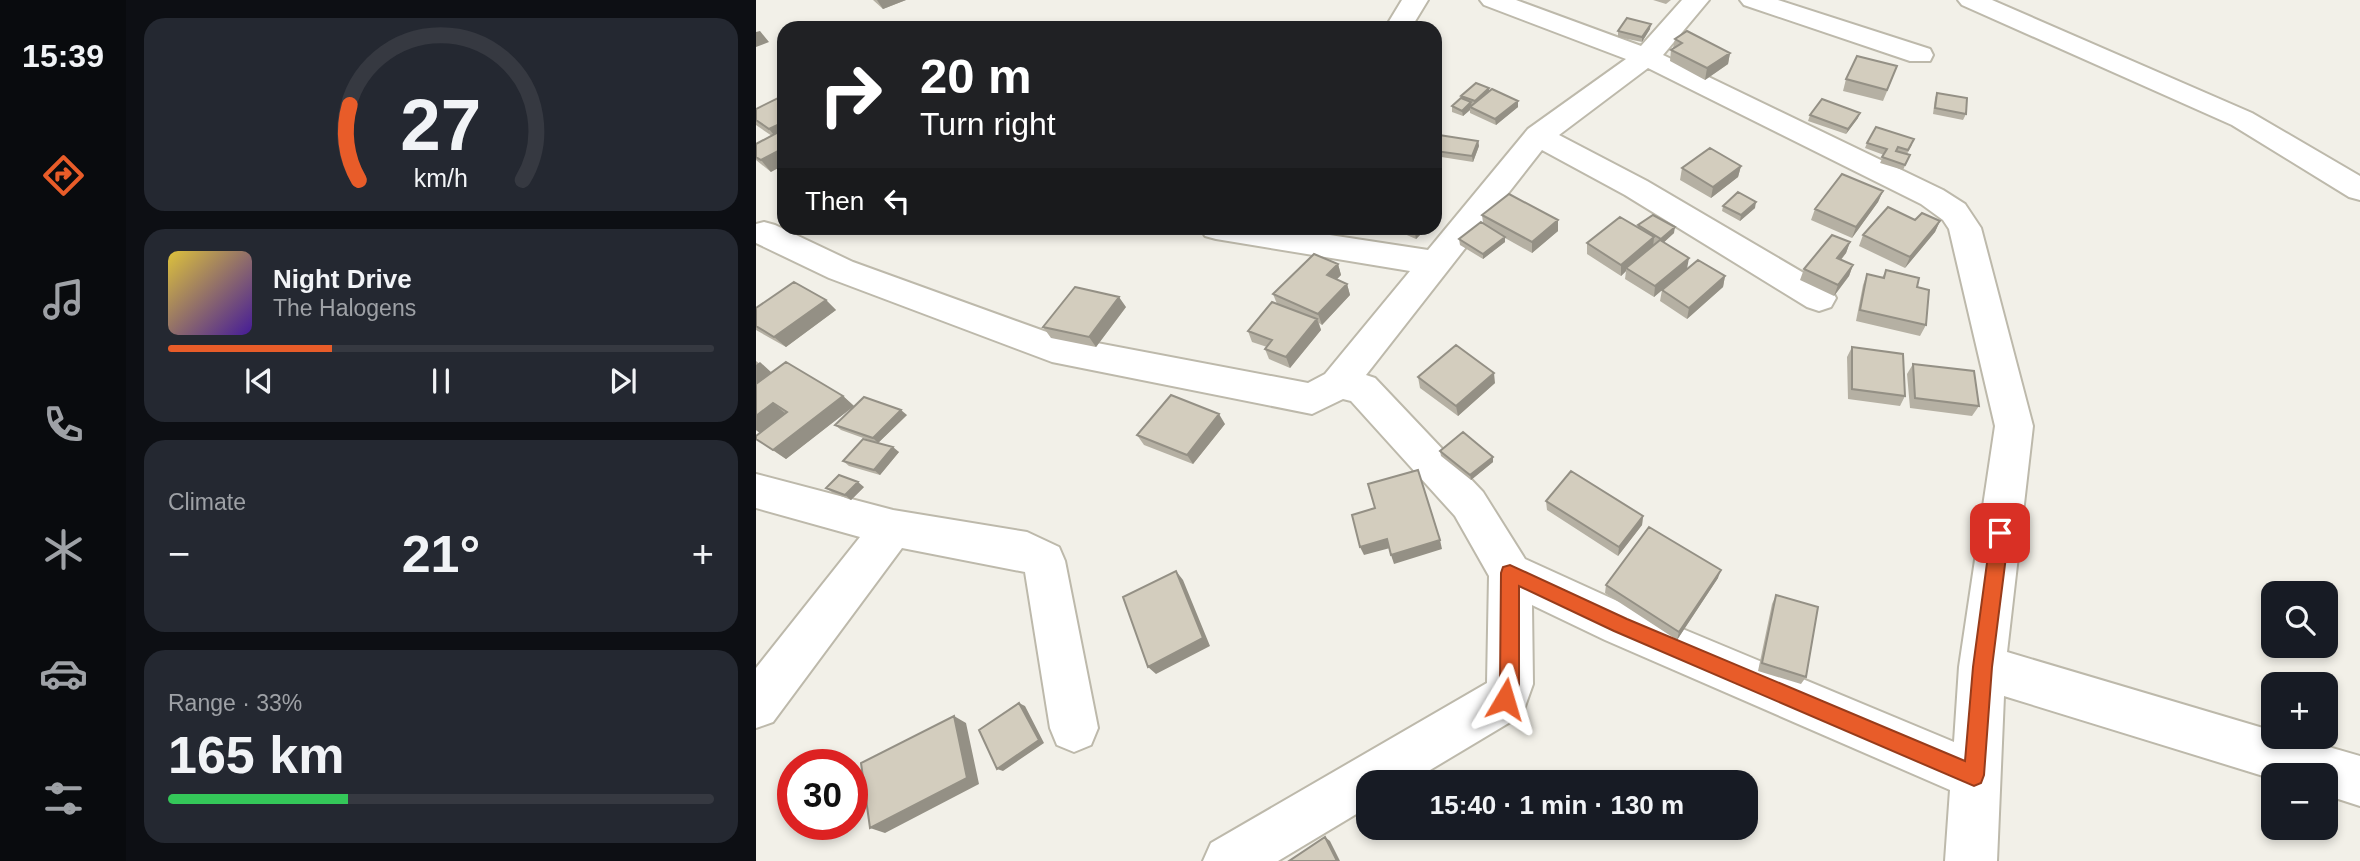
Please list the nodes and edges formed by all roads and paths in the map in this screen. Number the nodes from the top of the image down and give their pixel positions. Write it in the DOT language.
graph roads {
  1 [pos="1415,0"];
  2 [pos="1493,0"];
  3 [pos="1696,0"];
  4 [pos="1753,0"];
  5 [pos="1971,0"];
  6 [pos="1402,21"];
  7 [pos="1920,55"];
  8 [pos="1646,57"];
  9 [pos="1538,136"];
  10 [pos="2360,190"];
  11 [pos="777,235"];
  12 [pos="1286,235"];
  13 [pos="1436,262"];
  14 [pos="1819,298"];
  15 [pos="1338,384"];
  16 [pos="756,491"];
  17 [pos="893,528"];
  18 [pos="1510,573"];
  19 [pos="1982,667"];
  20 [pos="756,705"];
  21 [pos="1074,729"];
  22 [pos="1974,775"];
  23 [pos="2360,781"];
  24 [pos="1229,861"];
  25 [pos="1971,861"];
  1 -- 6 [label="street"];
  2 -- 8 [label="street"];
  3 -- 8 [label="street"];
  4 -- 7 [label="street"];
  5 -- 10 [label="street"];
  8 -- 9 [label="street"];
  8 -- 19 [label="street"];
  9 -- 13 [label="street"];
  9 -- 14 [label="street"];
  11 -- 15 [label="street"];
  12 -- 13 [label="street"];
  13 -- 15 [label="street"];
  15 -- 18 [label="street"];
  16 -- 17 [label="street"];
  17 -- 20 [label="street"];
  17 -- 21 [label="street"];
  18 -- 22 [label="street"];
  18 -- 24 [label="street"];
  19 -- 22 [label="street"];
  19 -- 23 [label="street"];
  22 -- 25 [label="street"];
}
